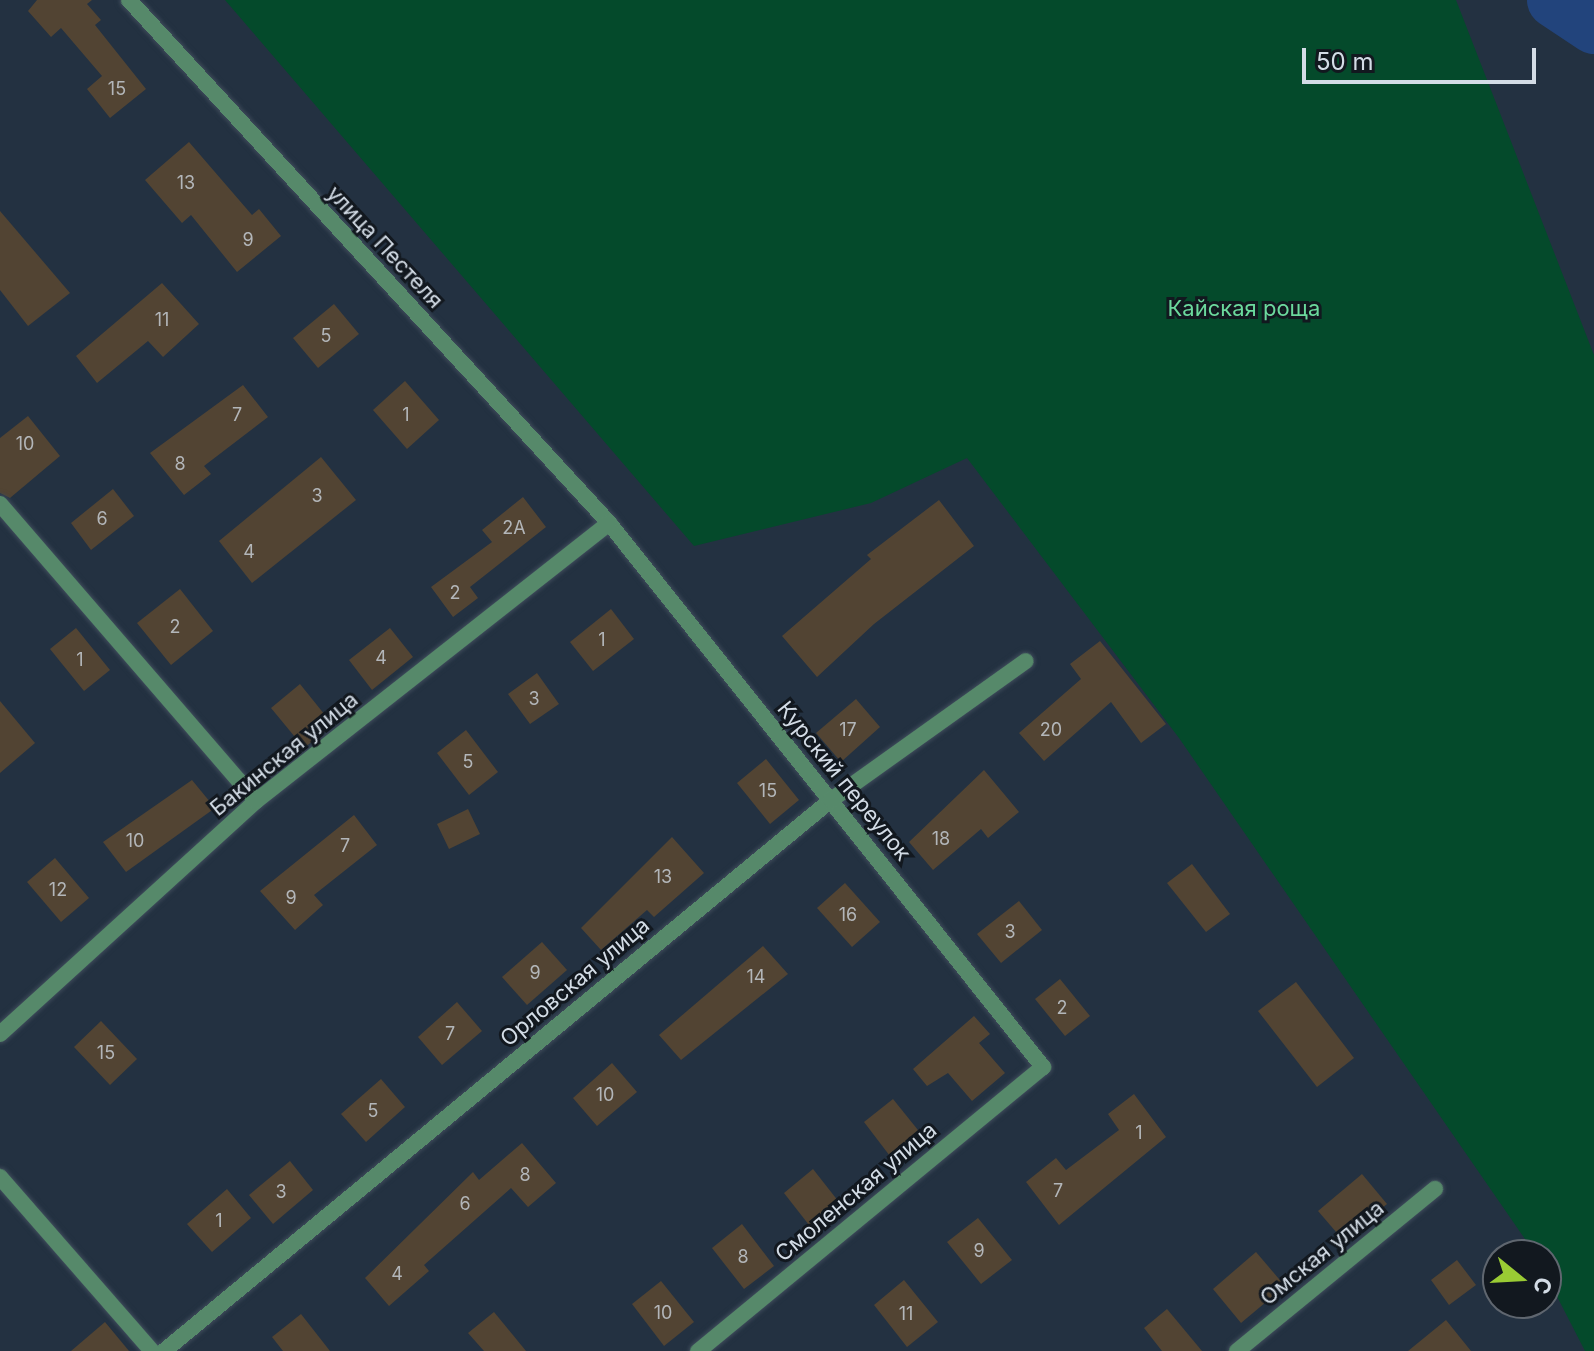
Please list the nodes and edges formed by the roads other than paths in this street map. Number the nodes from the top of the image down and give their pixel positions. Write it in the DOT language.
graph roads {
  1 [pos="129,0"];
  2 [pos="0,504"];
  3 [pos="609,523"];
  4 [pos="1026,661"];
  5 [pos="831,800"];
  6 [pos="256,801"];
  7 [pos="0,1034"];
  8 [pos="1043,1067"];
  9 [pos="0,1177"];
  10 [pos="1435,1189"];
  11 [pos="152,1351"];
  12 [pos="164,1351"];
  13 [pos="698,1351"];
  14 [pos="1237,1351"];
  1 -- 3 [label="street, улица Пестеля"];
  2 -- 6 [label="street"];
  3 -- 5 [label="street, Курский переулок"];
  3 -- 6 [label="street, Бакинская улица"];
  4 -- 5 [label="street, Орловская улица"];
  5 -- 8 [label="street, Курский переулок"];
  5 -- 12 [label="street, Орловская улица"];
  6 -- 7 [label="street, Бакинская улица"];
  8 -- 13 [label="street, Смоленская улица"];
  9 -- 11 [label="street"];
  10 -- 14 [label="street, Омская улица"];
}
